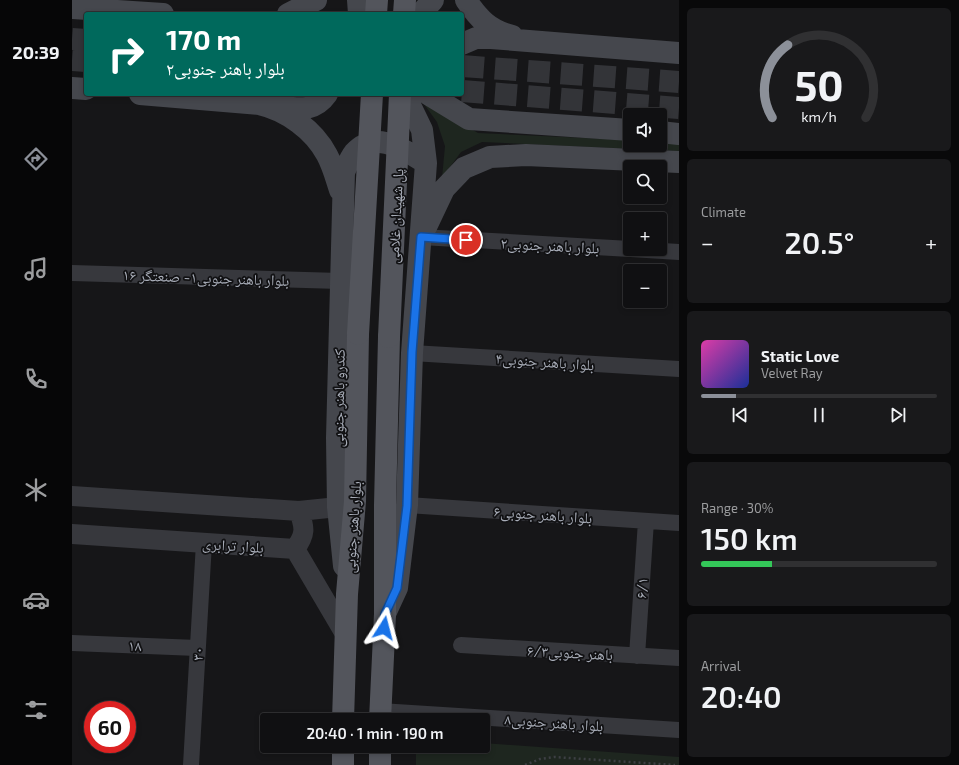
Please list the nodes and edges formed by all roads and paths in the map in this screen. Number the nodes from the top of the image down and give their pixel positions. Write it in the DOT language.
graph roads {
  1 [pos="316,0"];
  2 [pos="358,0"];
  3 [pos="364,0"];
  4 [pos="377,0"];
  5 [pos="405,0"];
  6 [pos="433,0"];
  7 [pos="466,0"];
  8 [pos="72,8"];
  9 [pos="133,12"];
  10 [pos="292,12"];
  11 [pos="359,12"];
  12 [pos="376,12"];
  13 [pos="377,12"];
  14 [pos="404,12"];
  15 [pos="421,12"];
  16 [pos="524,40"];
  17 [pos="464,43"];
  18 [pos="679,53"];
  19 [pos="72,88"];
  20 [pos="84,89"];
  21 [pos="162,96"];
  22 [pos="325,96"];
  23 [pos="372,96"];
  24 [pos="401,96"];
  25 [pos="403,96"];
  26 [pos="431,96"];
  27 [pos="446,96"];
  28 [pos="263,105"];
  29 [pos="469,119"];
  30 [pos="623,130"];
  31 [pos="667,133"];
  32 [pos="679,134"];
  33 [pos="679,162"];
  34 [pos="426,163"];
  35 [pos="343,202"];
  36 [pos="421,237"];
  37 [pos="623,249"];
  38 [pos="667,251"];
  39 [pos="679,252"];
  40 [pos="72,273"];
  41 [pos="340,281"];
  42 [pos="358,334"];
  43 [pos="389,337"];
  44 [pos="412,352"];
  45 [pos="679,369"];
  46 [pos="72,496"];
  47 [pos="407,506"];
  48 [pos="338,507"];
  49 [pos="299,511"];
  50 [pos="646,521"];
  51 [pos="679,523"];
  52 [pos="72,534"];
  53 [pos="204,543"];
  54 [pos="295,549"];
  55 [pos="347,594"];
  56 [pos="385,614"];
  57 [pos="345,634"];
  58 [pos="72,643"];
  59 [pos="461,645"];
  60 [pos="198,648"];
  61 [pos="637,656"];
  62 [pos="679,658"];
  63 [pos="344,713"];
  64 [pos="380,713"];
  65 [pos="490,721"];
  66 [pos="679,730"];
  67 [pos="343,753"];
  68 [pos="380,753"];
  69 [pos="191,765"];
  70 [pos="343,765"];
  71 [pos="380,765"];
  72 [pos="525,765"];
  73 [pos="674,765"];
  1 -- 10 [label="main road"];
  2 -- 11 [label="main road"];
  3 -- 13 [label="main road"];
  4 -- 12 [label="main road, bridge"];
  5 -- 14 [label="main road"];
  6 -- 15 [label="main road"];
  7 -- 16 [label="main road"];
  8 -- 9 [label="main road"];
  16 -- 17 [label="main road"];
  16 -- 18 [label="main road"];
  19 -- 20 [label="main road"];
  21 -- 28 [label="main road"];
  22 -- 28 [label="main road"];
  23 -- 42 [label="main road, پل شهیدان غلامی, bridge"];
  24 -- 43 [label="main road, پل شهیدان غلامی, bridge"];
  25 -- 34 [label="main road"];
  26 -- 29 [label="main road"];
  27 -- 29 [label="main road"];
  28 -- 35 [label="main road"];
  29 -- 30 [label="main road"];
  31 -- 32 [label="main road"];
  33 -- 36 [label="main road"];
  34 -- 35 [label="main road, کندرو باهنر جنوبی"];
  34 -- 36 [label="main road"];
  35 -- 41 [label="main road, کندرو باهنر جنوبی"];
  36 -- 37 [label="street, بلوار باهنر جنوبی۲"];
  36 -- 44 [label="main road"];
  38 -- 39 [label="street, بلوار باهنر جنوبی۲"];
  40 -- 41 [label="street, بلوار باهنر جنوبی۱- صنعتگر ۱۶"];
  41 -- 48 [label="main road, کندرو باهنر جنوبی"];
  42 -- 55 [label="main road, بلوار باهنر جنوبی"];
  43 -- 56 [label="main road, بلوار باهنر جنوبی"];
  44 -- 45 [label="street, بلوار باهنر جنوبی۴"];
  44 -- 47 [label="main road"];
  46 -- 49 [label="street"];
  47 -- 50 [label="street, بلوار باهنر جنوبی۶"];
  47 -- 56 [label="main road"];
  48 -- 49 [label="street"];
  48 -- 55 [label="main road, کندرو باهنر جنوبی"];
  49 -- 54 [label="street"];
  50 -- 51 [label="street, بلوار باهنر جنوبی۶"];
  50 -- 61 [label="street, ۶/۱"];
  52 -- 53 [label="street, بلوار ترابری"];
  53 -- 54 [label="street, بلوار ترابری"];
  53 -- 60 [label="street, ۳۰"];
  54 -- 57 [label="street"];
  55 -- 57 [label="main road, بلوار باهنر جنوبی"];
  56 -- 64 [label="main road, بلوار باهنر جنوبی"];
  57 -- 63 [label="main road, بلوار باهنر جنوبی"];
  58 -- 60 [label="street, ۱۸"];
  59 -- 61 [label="street, ۶/۳باهنر جنوبی"];
  60 -- 69 [label="street, ۳۰"];
  61 -- 62 [label="street, ۶/۳باهنر جنوبی"];
  65 -- 66 [label="street, ۸بلوار باهنر جنوبی"];
  67 -- 70 [label="main road"];
  68 -- 71 [label="main road"];
  72 -- 73 [label="path"];
}
